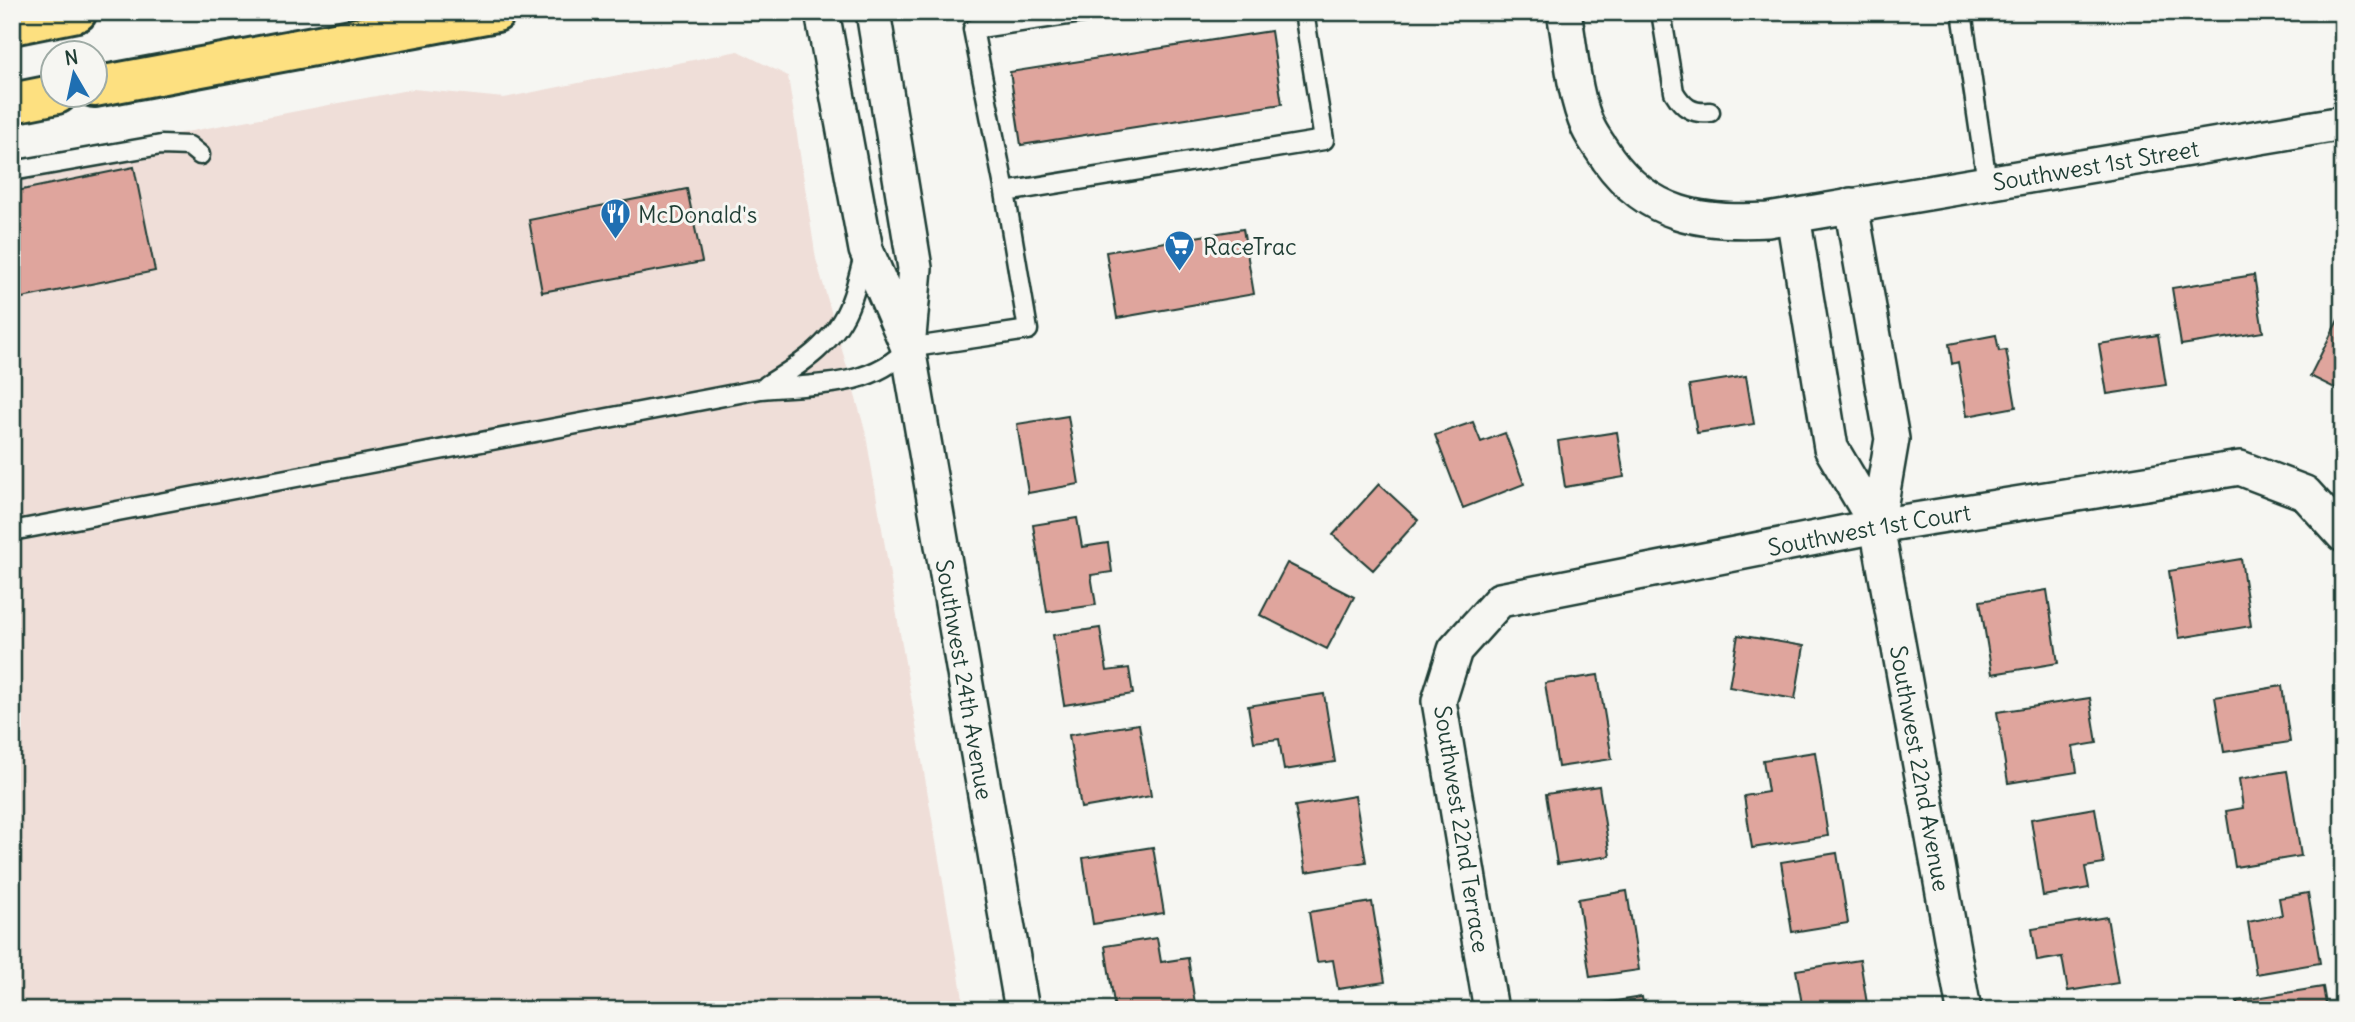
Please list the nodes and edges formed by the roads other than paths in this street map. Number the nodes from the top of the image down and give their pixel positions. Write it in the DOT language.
graph roads {
  1 [pos="77,12"];
  2 [pos="496,12"];
  3 [pos="822,12"];
  4 [pos="873,12"];
  5 [pos="1088,12"];
  6 [pos="1304,12"];
  7 [pos="1564,12"];
  8 [pos="1962,12"];
  9 [pos="1662,18"];
  10 [pos="12,25"];
  11 [pos="108,85"];
  12 [pos="38,98"];
  13 [pos="12,103"];
  14 [pos="1710,112"];
  15 [pos="2343,123"];
  16 [pos="200,155"];
  17 [pos="12,171"];
  18 [pos="1987,182"];
  19 [pos="1005,192"];
  20 [pos="1851,205"];
  21 [pos="1793,216"];
  22 [pos="866,250"];
  23 [pos="908,348"];
  24 [pos="761,389"];
  25 [pos="1877,526"];
  26 [pos="12,531"];
  27 [pos="2343,535"];
  28 [pos="1455,650"];
  29 [pos="1022,1010"];
  30 [pos="1491,1010"];
  31 [pos="1964,1010"];
  1 -- 10 [label="main road"];
  2 -- 11 [label="main road"];
  3 -- 22 [label="street, Southwest 24th Avenue"];
  4 -- 23 [label="street, Southwest 24th Avenue"];
  5 -- 19 [label="lane"];
  6 -- 19 [label="lane"];
  7 -- 21 [label="street"];
  8 -- 18 [label="lane"];
  9 -- 14 [label="lane"];
  12 -- 13 [label="main road"];
  15 -- 18 [label="street, Southwest 1st Street"];
  16 -- 17 [label="lane"];
  18 -- 20 [label="street, Southwest 1st Street"];
  19 -- 23 [label="lane"];
  20 -- 21 [label="street"];
  20 -- 25 [label="street, Southwest 22nd Avenue"];
  21 -- 25 [label="street, Southwest 22nd Avenue"];
  22 -- 23 [label="street, Southwest 24th Avenue"];
  22 -- 24 [label="lane"];
  23 -- 24 [label="lane"];
  23 -- 29 [label="street, Southwest 24th Avenue"];
  24 -- 26 [label="lane"];
  25 -- 27 [label="street, Southwest 1st Court"];
  25 -- 28 [label="street, Southwest 1st Court"];
  25 -- 31 [label="street, Southwest 22nd Avenue"];
  28 -- 30 [label="street, Southwest 22nd Terrace"];
}
